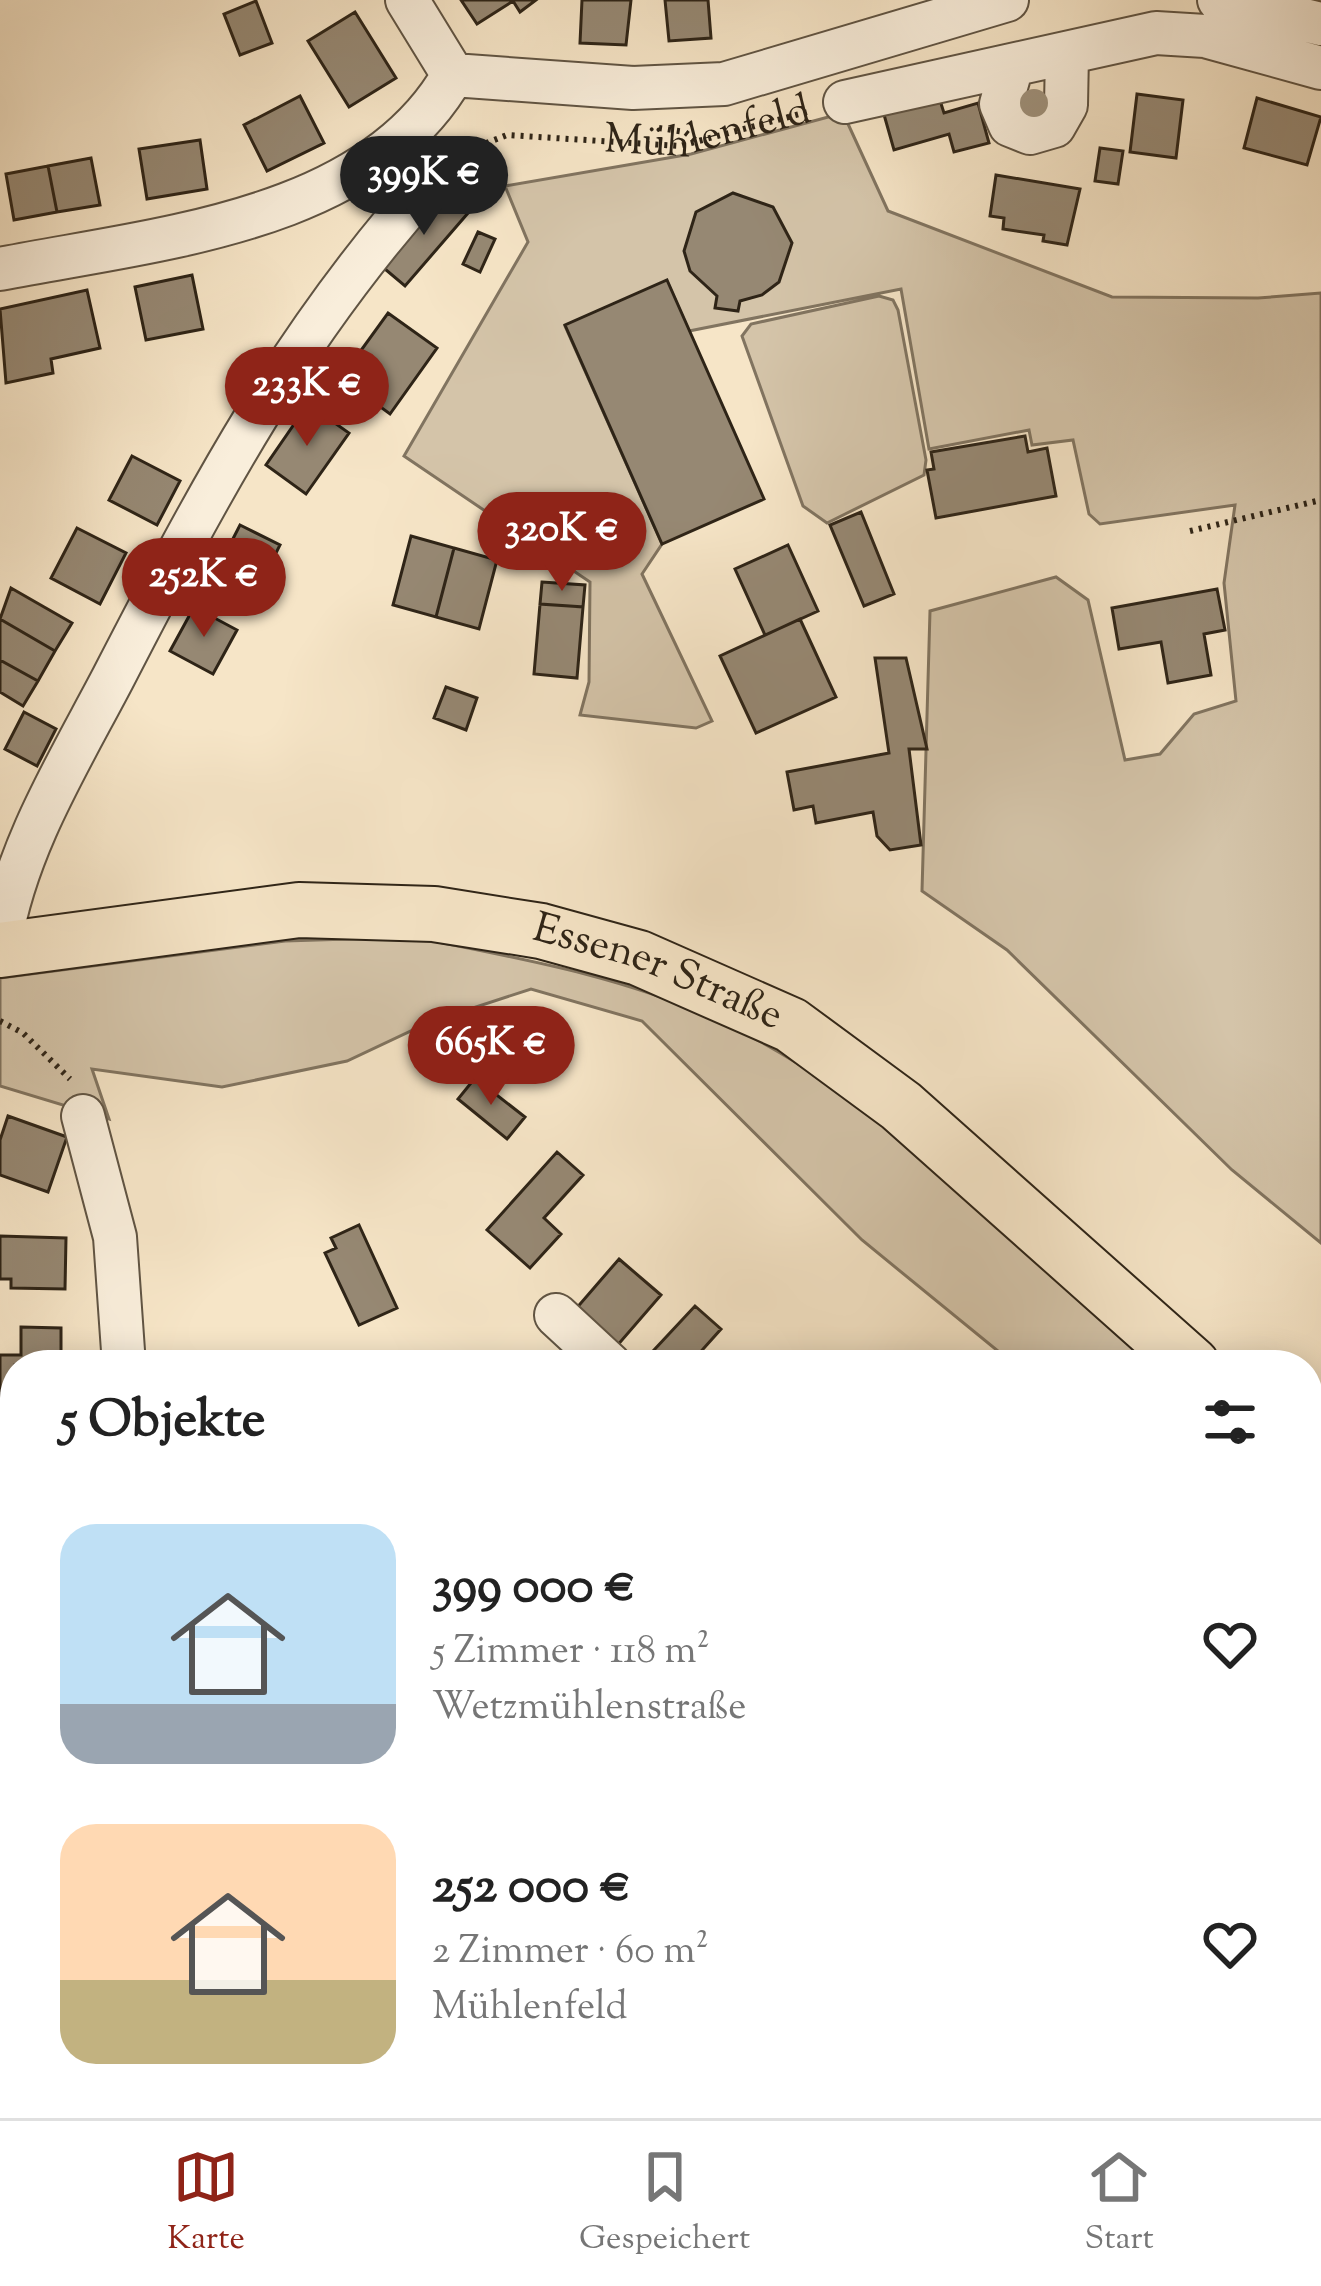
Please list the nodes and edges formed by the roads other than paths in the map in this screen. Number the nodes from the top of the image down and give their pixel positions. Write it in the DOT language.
graph roads {
  1 [pos="407,0"];
  2 [pos="1007,0"];
  3 [pos="1219,0"];
  4 [pos="1321,24"];
  5 [pos="1067,55"];
  6 [pos="1012,66"];
  7 [pos="1321,68"];
  8 [pos="453,75"];
  9 [pos="845,102"];
  10 [pos="436,176"];
  11 [pos="0,269"];
  12 [pos="0,947"];
  13 [pos="83,1116"];
  14 [pos="556,1315"];
  15 [pos="123,1350"];
  16 [pos="594,1350"];
  17 [pos="1175,1350"];
  1 -- 8 [label="street"];
  2 -- 8 [label="street, Mühlenfeld"];
  3 -- 4 [label="street"];
  5 -- 6 [label="street, Mühlenfeld"];
  5 -- 6 [label="street"];
  5 -- 7 [label="street, Mühlenfeld"];
  6 -- 9 [label="street, Mühlenfeld"];
  8 -- 11 [label="street"];
  10 -- 12 [label="street"];
  12 -- 17 [label="main road, Essener Straße"];
  13 -- 15 [label="street"];
  14 -- 16 [label="street"];
}
